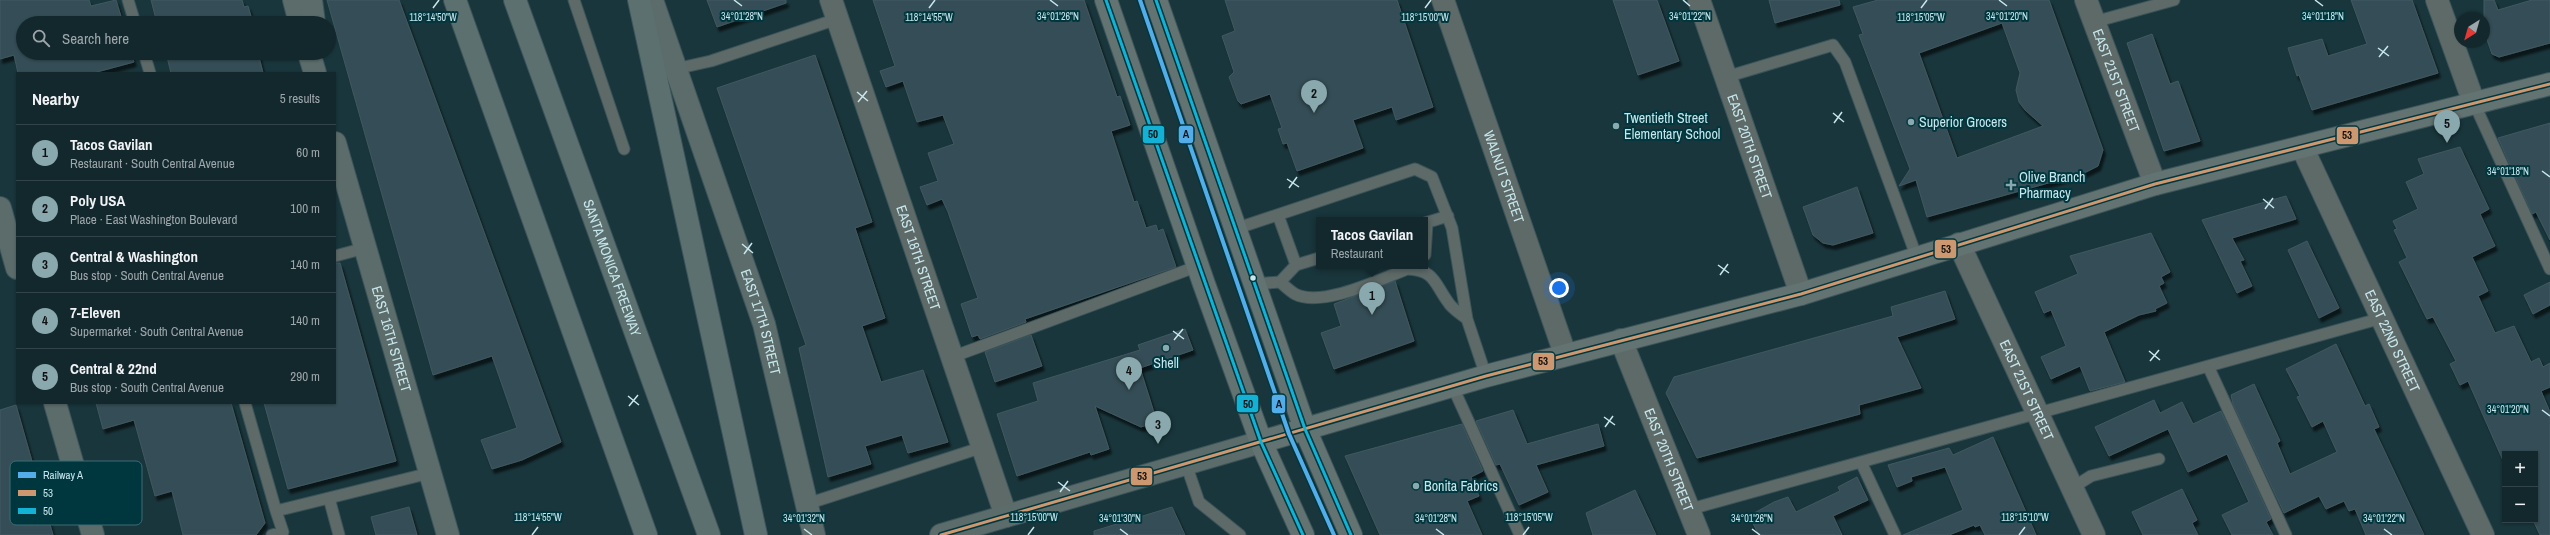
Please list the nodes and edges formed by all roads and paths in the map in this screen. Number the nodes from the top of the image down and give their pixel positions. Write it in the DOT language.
graph roads {
  1 [pos="128,0"];
  2 [pos="294,0"];
  3 [pos="311,0"];
  4 [pos="455,0"];
  5 [pos="515,0"];
  6 [pos="574,0"];
  7 [pos="639,0"];
  8 [pos="652,0"];
  9 [pos="1106,0"];
  10 [pos="1156,0"];
  11 [pos="1443,0"];
  12 [pos="1699,0"];
  13 [pos="2086,0"];
  14 [pos="2174,0"];
  15 [pos="2437,0"];
  16 [pos="834,9"];
  17 [pos="133,16"];
  18 [pos="298,16"];
  19 [pos="313,16"];
  20 [pos="2094,22"];
  21 [pos="146,60"];
  22 [pos="311,60"];
  23 [pos="319,60"];
  24 [pos="676,69"];
  25 [pos="150,72"];
  26 [pos="315,72"];
  27 [pos="321,72"];
  28 [pos="1726,77"];
  29 [pos="2550,84"];
  30 [pos="2474,103"];
  31 [pos="336,146"];
  32 [pos="2302,147"];
  33 [pos="624,149"];
  34 [pos="2155,184"];
  35 [pos="0,208"];
  36 [pos="1278,215"];
  37 [pos="1448,216"];
  38 [pos="1428,222"];
  39 [pos="1235,229"];
  40 [pos="1959,244"];
  41 [pos="366,248"];
  42 [pos="336,256"];
  43 [pos="1917,258"];
  44 [pos="1316,259"];
  45 [pos="16,264"];
  46 [pos="1296,265"];
  47 [pos="1198,266"];
  48 [pos="1407,269"];
  49 [pos="1422,269"];
  50 [pos="2550,269"];
  51 [pos="1280,282"];
  52 [pos="1254,284"];
  53 [pos="1801,294"];
  54 [pos="2382,318"];
  55 [pos="1467,319"];
  56 [pos="1621,340"];
  57 [pos="1565,354"];
  58 [pos="952,357"];
  59 [pos="2208,366"];
  60 [pos="1486,376"];
  61 [pos="1452,385"];
  62 [pos="56,404"];
  63 [pos="245,404"];
  64 [pos="2038,414"];
  65 [pos="1305,429"];
  66 [pos="1262,442"];
  67 [pos="983,447"];
  68 [pos="2159,459"];
  69 [pos="72,461"];
  70 [pos="1861,462"];
  71 [pos="1186,464"];
  72 [pos="430,473"];
  73 [pos="2072,488"];
  74 [pos="329,498"];
  75 [pos="807,504"];
  76 [pos="1687,510"];
  77 [pos="276,511"];
  78 [pos="1006,516"];
  79 [pos="90,525"];
  80 [pos="963,532"];
  81 [pos="1298,534"];
  82 [pos="93,535"];
  83 [pos="272,535"];
  84 [pos="339,535"];
  85 [pos="448,535"];
  86 [pos="646,535"];
  87 [pos="709,535"];
  88 [pos="756,535"];
  89 [pos="814,535"];
  90 [pos="941,535"];
  91 [pos="1240,535"];
  92 [pos="1351,535"];
  93 [pos="1520,535"];
  94 [pos="1699,535"];
  95 [pos="1895,535"];
  96 [pos="2094,535"];
  97 [pos="2286,535"];
  98 [pos="2483,535"];
  1 -- 17 [label="lane"];
  2 -- 18 [label="main road"];
  3 -- 19 [label="main road"];
  4 -- 86 [label="highway"];
  5 -- 87 [label="highway, SANTA MONICA FREEWAY"];
  6 -- 33 [label="lane"];
  7 -- 88 [label="highway"];
  8 -- 24 [label="main road, EAST 17TH STREET"];
  9 -- 47 [label="main road"];
  10 -- 39 [label="main road"];
  11 -- 57 [label="street, WALNUT STREET"];
  12 -- 28 [label="street, EAST 20TH STREET"];
  13 -- 20 [label="street, EAST 21ST STREET"];
  14 -- 20 [label="lane"];
  15 -- 30 [label="street"];
  16 -- 24 [label="lane"];
  16 -- 58 [label="street, EAST 18TH STREET"];
  20 -- 34 [label="street, EAST 21ST STREET"];
  21 -- 25 [label="lane"];
  22 -- 26 [label="main road"];
  23 -- 27 [label="main road"];
  24 -- 75 [label="main road, EAST 17TH STREET"];
  28 -- 43 [label="lane"];
  28 -- 53 [label="street, EAST 20TH STREET"];
  29 -- 30 [label="main road"];
  30 -- 32 [label="main road"];
  30 -- 50 [label="lane"];
  31 -- 41 [label="main road, EAST 16TH STREET"];
  32 -- 34 [label="main road"];
  32 -- 54 [label="street, EAST 22ND STREET"];
  34 -- 40 [label="main road"];
  35 -- 45 [label="main road"];
  36 -- 37 [label="lane"];
  36 -- 39 [label="lane"];
  36 -- 46 [label="lane"];
  37 -- 38 [label="lane"];
  37 -- 55 [label="lane"];
  39 -- 52 [label="main road"];
  40 -- 43 [label="main road"];
  40 -- 64 [label="street, EAST 21ST STREET"];
  41 -- 42 [label="lane"];
  41 -- 72 [label="main road, EAST 16TH STREET"];
  43 -- 53 [label="main road"];
  44 -- 46 [label="lane"];
  46 -- 51 [label="lane"];
  47 -- 58 [label="lane"];
  47 -- 66 [label="main road"];
  48 -- 51 [label="lane"];
  49 -- 55 [label="lane"];
  51 -- 52 [label="lane"];
  52 -- 65 [label="main road"];
  53 -- 56 [label="main road"];
  54 -- 59 [label="lane"];
  54 -- 98 [label="street, EAST 22ND STREET"];
  55 -- 60 [label="lane"];
  56 -- 57 [label="main road"];
  56 -- 76 [label="street, EAST 20TH STREET"];
  57 -- 60 [label="main road"];
  58 -- 67 [label="street, EAST 18TH STREET"];
  59 -- 64 [label="lane"];
  59 -- 97 [label="lane"];
  60 -- 61 [label="main road"];
  61 -- 65 [label="main road"];
  61 -- 93 [label="lane"];
  62 -- 69 [label="main road"];
  63 -- 77 [label="lane"];
  64 -- 70 [label="lane"];
  64 -- 73 [label="street, EAST 21ST STREET"];
  65 -- 66 [label="main road"];
  65 -- 92 [label="main road"];
  66 -- 71 [label="main road"];
  66 -- 81 [label="main road"];
  67 -- 75 [label="lane"];
  67 -- 78 [label="street, EAST 18TH STREET"];
  68 -- 73 [label="lane"];
  70 -- 76 [label="lane"];
  70 -- 95 [label="lane"];
  71 -- 78 [label="main road"];
  71 -- 91 [label="lane"];
  72 -- 74 [label="lane"];
  72 -- 85 [label="main road, EAST 16TH STREET"];
  73 -- 96 [label="street, EAST 21ST STREET"];
  74 -- 77 [label="lane"];
  74 -- 84 [label="lane"];
  75 -- 89 [label="main road, EAST 17TH STREET"];
  76 -- 94 [label="street, EAST 20TH STREET"];
  77 -- 83 [label="lane"];
  78 -- 80 [label="main road"];
  79 -- 82 [label="main road"];
  80 -- 90 [label="main road"];
}
